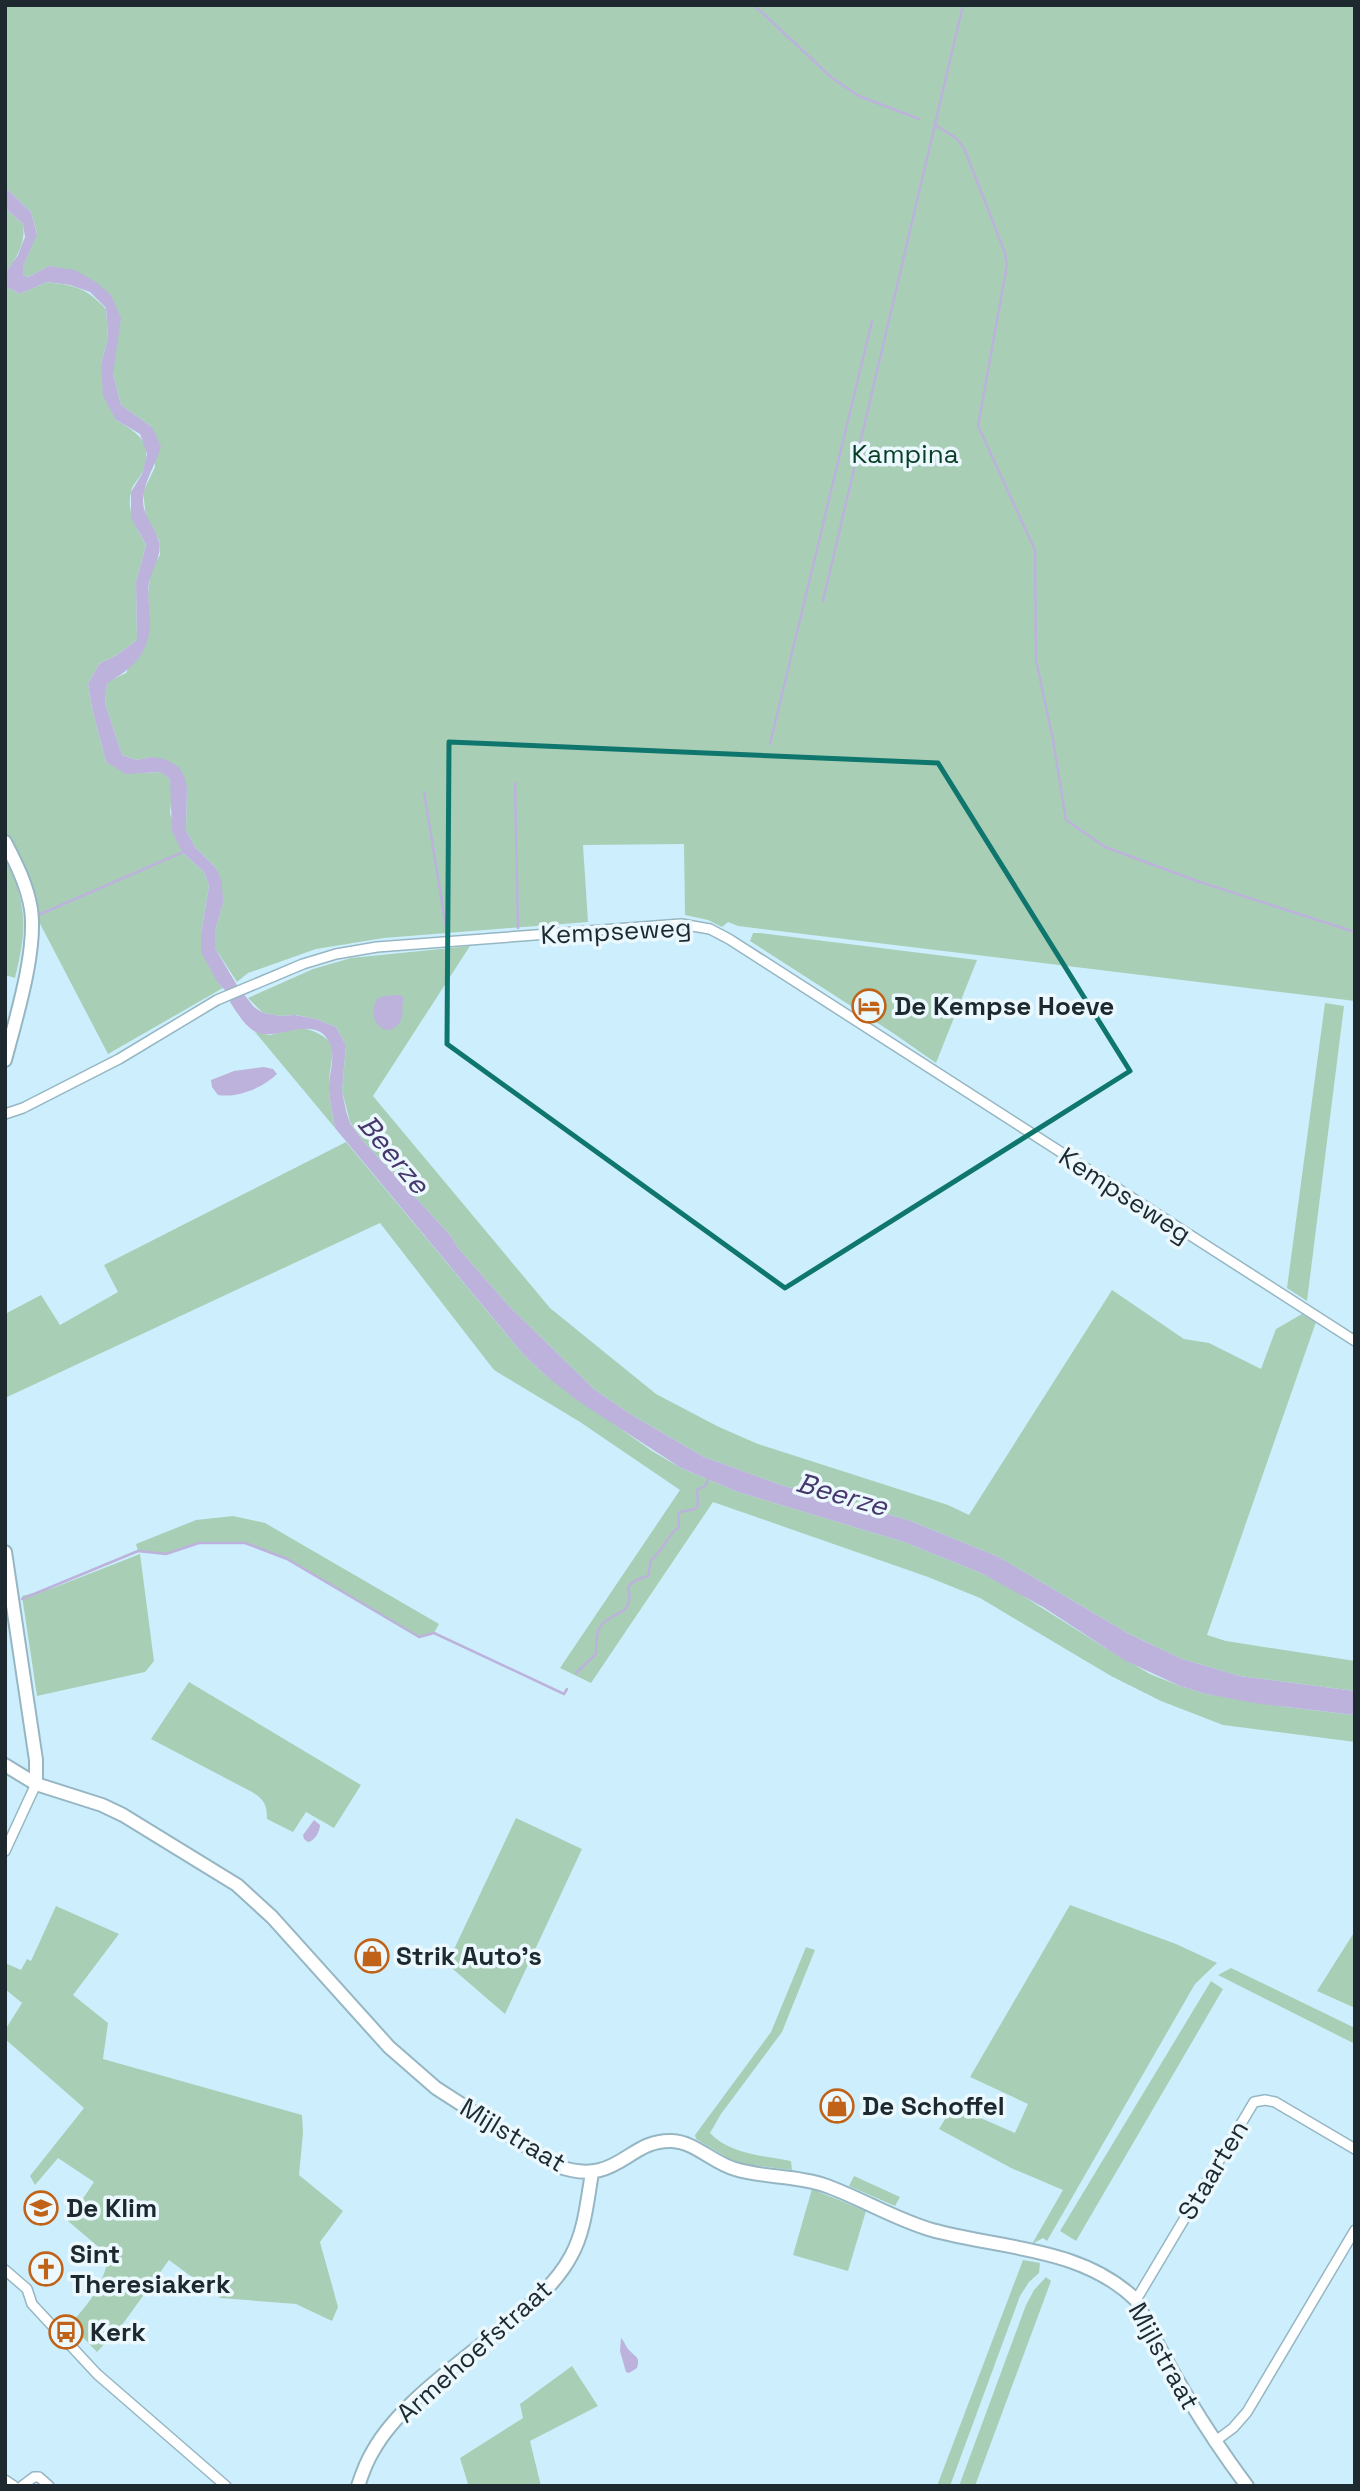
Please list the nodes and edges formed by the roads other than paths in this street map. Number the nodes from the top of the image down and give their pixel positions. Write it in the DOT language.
graph roads {
  1 [pos="5,842"];
  2 [pos="5,1060"];
  3 [pos="5,1114"];
  4 [pos="1355,1341"];
  5 [pos="5,1552"];
  6 [pos="5,1765"];
  7 [pos="36,1784"];
  8 [pos="5,1850"];
  9 [pos="1355,2149"];
  10 [pos="592,2173"];
  11 [pos="1355,2230"];
  12 [pos="5,2270"];
  13 [pos="1136,2300"];
  14 [pos="1214,2442"];
  15 [pos="215,2476"];
  16 [pos="5,2480"];
  17 [pos="14,2486"];
  18 [pos="22,2486"];
  19 [pos="49,2486"];
  20 [pos="206,2486"];
  21 [pos="226,2486"];
  22 [pos="358,2486"];
  23 [pos="1247,2486"];
  1 -- 2 [label="street"];
  3 -- 4 [label="street, Kempseweg"];
  5 -- 7 [label="street"];
  6 -- 7 [label="street, Mijlstraat"];
  7 -- 8 [label="street"];
  7 -- 10 [label="street, Mijlstraat"];
  9 -- 13 [label="street, Staarten"];
  10 -- 13 [label="street, Mijlstraat"];
  10 -- 22 [label="street, Armehoefstraat"];
  11 -- 14 [label="street"];
  12 -- 15 [label="street"];
  13 -- 14 [label="street, Mijlstraat"];
  14 -- 23 [label="street, Mijlstraat"];
  15 -- 20 [label="street"];
  15 -- 21 [label="street"];
  16 -- 17 [label="street"];
  18 -- 19 [label="street"];
}
